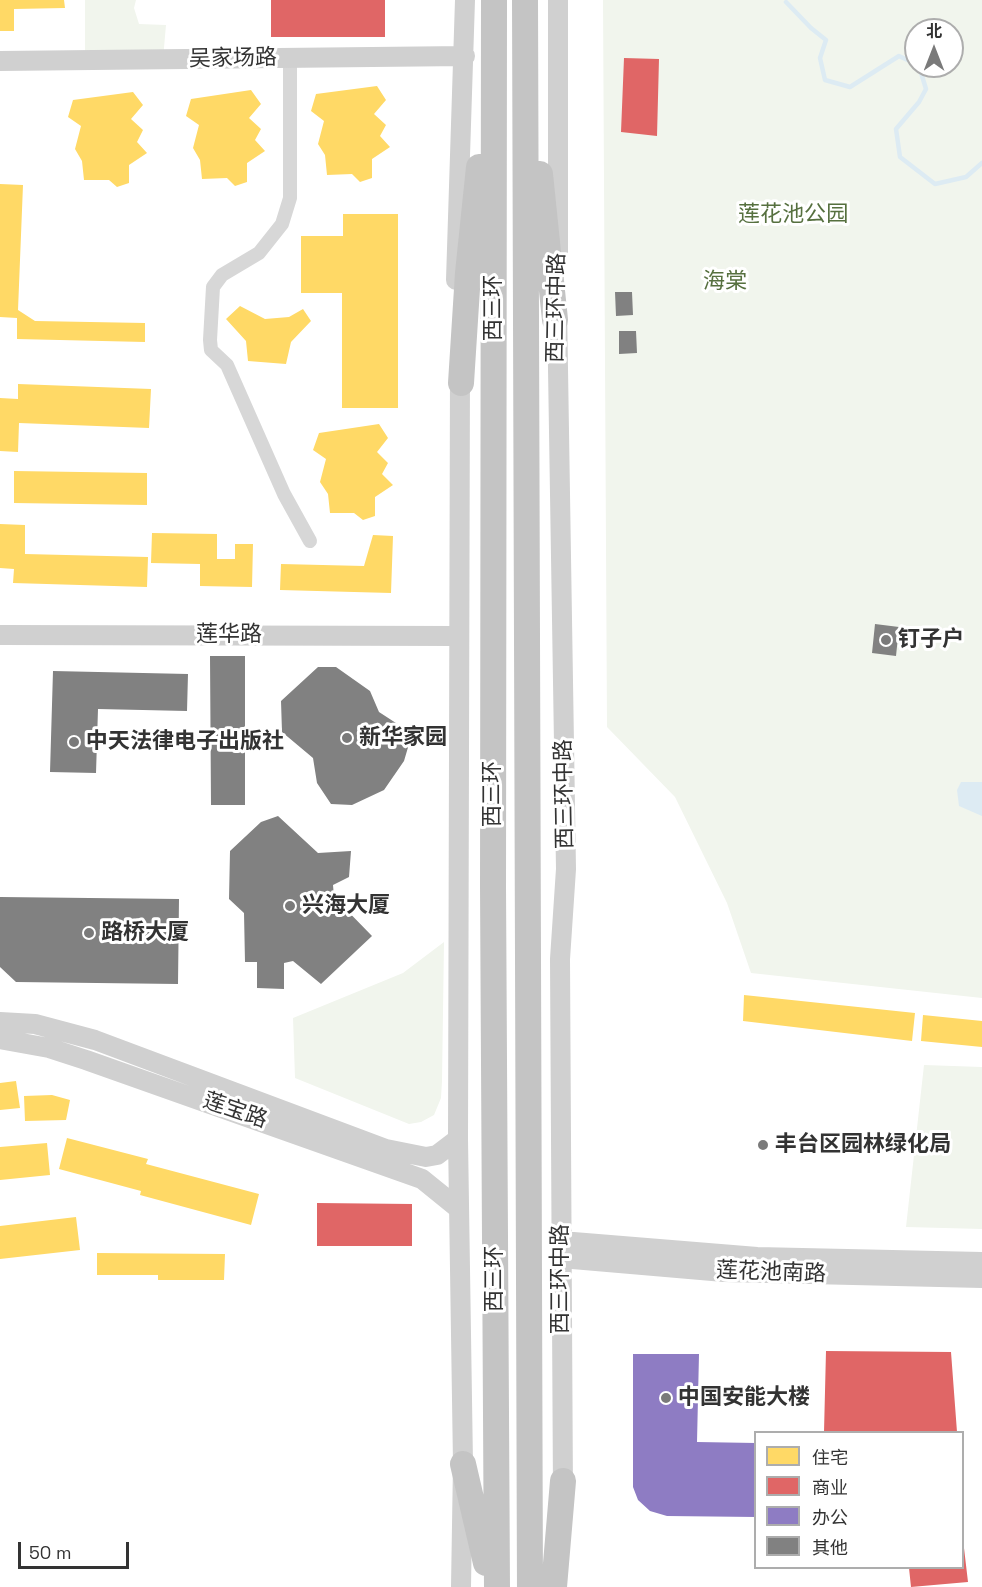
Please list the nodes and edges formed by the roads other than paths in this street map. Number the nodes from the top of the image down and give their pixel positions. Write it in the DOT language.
graph roads {
  1 [pos="465,0"];
  2 [pos="494,0"];
  3 [pos="525,0"];
  4 [pos="558,0"];
  5 [pos="525,26"];
  6 [pos="495,28"];
  7 [pos="465,56"];
  8 [pos="290,58"];
  9 [pos="0,61"];
  10 [pos="555,320"];
  11 [pos="461,383"];
  12 [pos="310,541"];
  13 [pos="0,635"];
  14 [pos="459,636"];
  15 [pos="0,1022"];
  16 [pos="0,1039"];
  17 [pos="458,1139"];
  18 [pos="459,1209"];
  19 [pos="561,1250"];
  20 [pos="982,1262"];
  21 [pos="982,1278"];
  22 [pos="463,1464"];
  23 [pos="563,1481"];
  24 [pos="461,1587"];
  25 [pos="492,1587"];
  26 [pos="497,1587"];
  27 [pos="530,1587"];
  28 [pos="554,1587"];
  29 [pos="565,1587"];
  1 -- 7 [label="street"];
  2 -- 6 [label="highway, 西三环"];
  3 -- 5 [label="highway, 西三环"];
  4 -- 10 [label="street, 西三环中路"];
  5 -- 10 [label="highway"];
  5 -- 27 [label="highway, 西三环"];
  6 -- 11 [label="highway"];
  6 -- 26 [label="highway, 西三环"];
  7 -- 8 [label="street, 吴家场路"];
  7 -- 11 [label="street"];
  8 -- 9 [label="street, 吴家场路"];
  8 -- 12 [label="street"];
  10 -- 19 [label="street, 西三环中路"];
  11 -- 14 [label="street"];
  13 -- 14 [label="street, 莲华路"];
  14 -- 17 [label="street"];
  15 -- 17 [label="street, 莲宝路"];
  16 -- 18 [label="street, 莲宝路"];
  17 -- 18 [label="street"];
  18 -- 22 [label="street"];
  19 -- 20 [label="street, 莲花池南路"];
  19 -- 21 [label="street, 莲花池南路"];
  19 -- 23 [label="street, 西三环中路"];
  22 -- 24 [label="street"];
  22 -- 25 [label="highway"];
  23 -- 28 [label="highway"];
  23 -- 29 [label="street, 西三环中路"];
}
